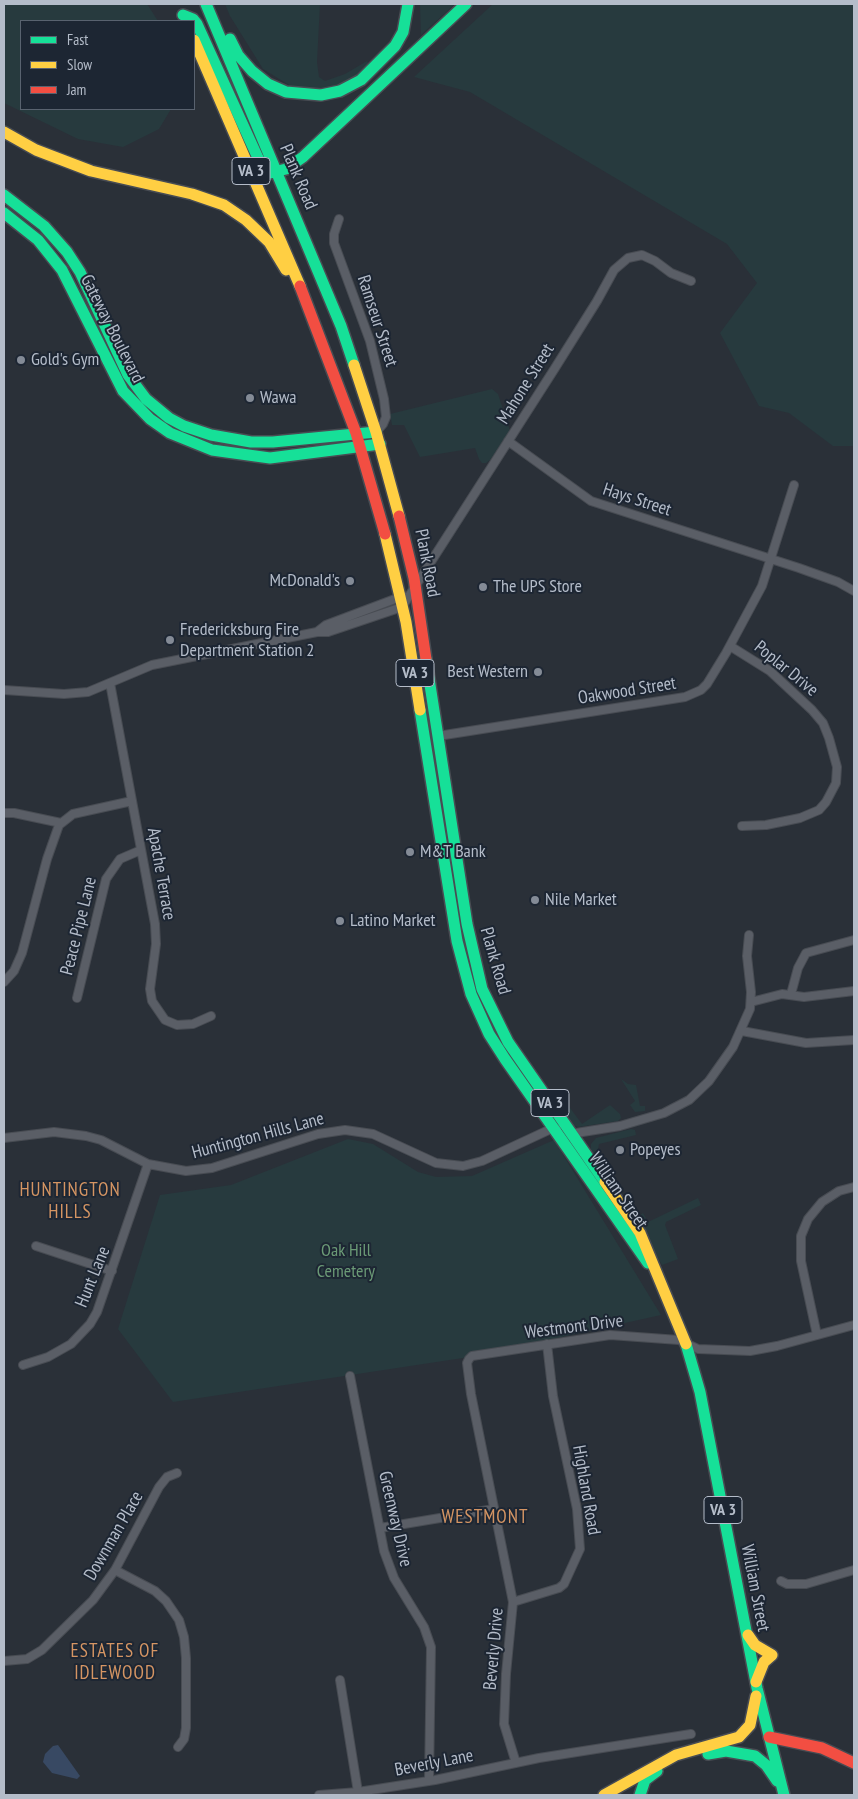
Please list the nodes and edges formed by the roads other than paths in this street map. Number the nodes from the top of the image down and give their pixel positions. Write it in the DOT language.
graph roads {
  1 [pos="178,4"];
  2 [pos="208,4"];
  3 [pos="408,4"];
  4 [pos="466,4"];
  5 [pos="184,18"];
  6 [pos="195,22"];
  7 [pos="195,42"];
  8 [pos="4,132"];
  9 [pos="278,172"];
  10 [pos="4,196"];
  11 [pos="4,213"];
  12 [pos="339,219"];
  13 [pos="691,281"];
  14 [pos="307,302"];
  15 [pos="376,432"];
  16 [pos="356,434"];
  17 [pos="508,441"];
  18 [pos="380,444"];
  19 [pos="360,447"];
  20 [pos="794,485"];
  21 [pos="771,559"];
  22 [pos="415,589"];
  23 [pos="854,590"];
  24 [pos="401,602"];
  25 [pos="730,646"];
  26 [pos="110,683"];
  27 [pos="4,690"];
  28 [pos="438,736"];
  29 [pos="430,768"];
  30 [pos="445,783"];
  31 [pos="132,801"];
  32 [pos="436,804"];
  33 [pos="4,812"];
  34 [pos="61,823"];
  35 [pos="451,826"];
  36 [pos="742,826"];
  37 [pos="141,850"];
  38 [pos="749,935"];
  39 [pos="854,940"];
  40 [pos="4,982"];
  41 [pos="854,991"];
  42 [pos="792,994"];
  43 [pos="77,998"];
  44 [pos="751,1002"];
  45 [pos="211,1016"];
  46 [pos="742,1030"];
  47 [pos="854,1040"];
  48 [pos="553,1128"];
  49 [pos="572,1134"];
  50 [pos="4,1138"];
  51 [pos="148,1164"];
  52 [pos="854,1187"];
  53 [pos="36,1246"];
  54 [pos="112,1272"];
  55 [pos="657,1273"];
  56 [pos="854,1325"];
  57 [pos="817,1335"];
  58 [pos="547,1344"];
  59 [pos="687,1345"];
  60 [pos="467,1363"];
  61 [pos="23,1365"];
  62 [pos="350,1376"];
  63 [pos="177,1473"];
  64 [pos="494,1509"];
  65 [pos="380,1528"];
  66 [pos="115,1570"];
  67 [pos="854,1570"];
  68 [pos="780,1581"];
  69 [pos="513,1602"];
  70 [pos="745,1628"];
  71 [pos="4,1661"];
  72 [pos="340,1680"];
  73 [pos="756,1686"];
  74 [pos="691,1734"];
  75 [pos="769,1737"];
  76 [pos="799,1745"];
  77 [pos="178,1747"];
  78 [pos="516,1763"];
  79 [pos="854,1763"];
  80 [pos="777,1766"];
  81 [pos="429,1781"];
  82 [pos="358,1792"];
  83 [pos="784,1793"];
  84 [pos="318,1795"];
  85 [pos="604,1795"];
  86 [pos="640,1795"];
  1 -- 5 [label="main road"];
  2 -- 3 [label="main road"];
  2 -- 9 [label="main road, Plank Road / VA 3"];
  4 -- 9 [label="main road"];
  6 -- 9 [label="main road"];
  7 -- 14 [label="main road, Plank Road / VA 3"];
  8 -- 14 [label="main road"];
  9 -- 15 [label="main road, Plank Road / VA 3"];
  10 -- 16 [label="main road, Gateway Boulevard"];
  11 -- 19 [label="main road, Gateway Boulevard"];
  12 -- 15 [label="street, Ramseur Street"];
  13 -- 17 [label="street, Mahone Street"];
  14 -- 16 [label="main road, Plank Road / VA 3"];
  15 -- 16 [label="main road, Gateway Boulevard"];
  15 -- 18 [label="main road, Plank Road / VA 3"];
  16 -- 19 [label="main road, Plank Road / VA 3"];
  17 -- 21 [label="street, Hays Street"];
  17 -- 22 [label="street, Mahone Street"];
  18 -- 19 [label="main road, Gateway Boulevard"];
  18 -- 22 [label="main road, Plank Road / VA 3"];
  19 -- 24 [label="main road, Plank Road / VA 3"];
  20 -- 21 [label="street, Oakwood Street"];
  21 -- 23 [label="street, Hays Street"];
  21 -- 25 [label="street, Oakwood Street"];
  22 -- 24 [label="street, Mahone Street"];
  22 -- 28 [label="main road, Plank Road / VA 3"];
  24 -- 26 [label="street"];
  24 -- 29 [label="main road, Plank Road / VA 3"];
  25 -- 28 [label="street, Oakwood Street"];
  25 -- 36 [label="street, Poplar Drive"];
  26 -- 27 [label="street"];
  26 -- 31 [label="street, Apache Terrace"];
  28 -- 30 [label="main road, Plank Road / VA 3"];
  29 -- 30 [label="main road"];
  29 -- 32 [label="main road, Plank Road / VA 3"];
  30 -- 35 [label="main road, Plank Road / VA 3"];
  31 -- 34 [label="street"];
  31 -- 37 [label="street, Apache Terrace"];
  32 -- 35 [label="main road"];
  32 -- 48 [label="main road, Plank Road / VA 3"];
  33 -- 34 [label="street"];
  34 -- 40 [label="street"];
  35 -- 49 [label="main road, Plank Road / VA 3"];
  37 -- 43 [label="street, Peace Pipe Lane"];
  37 -- 45 [label="street, Apache Terrace"];
  38 -- 44 [label="street"];
  39 -- 42 [label="street"];
  41 -- 42 [label="street"];
  42 -- 44 [label="street"];
  44 -- 46 [label="street"];
  46 -- 47 [label="street"];
  46 -- 49 [label="street"];
  48 -- 49 [label="street"];
  48 -- 51 [label="street, Huntington Hills Lane"];
  48 -- 55 [label="main road, William Street / VA 3"];
  49 -- 55 [label="main road, William Street / VA 3"];
  50 -- 51 [label="street, Huntington Hills Lane"];
  51 -- 54 [label="street, Hunt Lane"];
  52 -- 57 [label="street"];
  53 -- 54 [label="street"];
  54 -- 61 [label="street, Hunt Lane"];
  55 -- 59 [label="main road, William Street / VA 3"];
  56 -- 57 [label="street, Westmont Drive"];
  57 -- 59 [label="street, Westmont Drive"];
  58 -- 59 [label="street, Westmont Drive"];
  58 -- 60 [label="street, Westmont Drive"];
  58 -- 69 [label="street, Highland Road"];
  59 -- 70 [label="main road, William Street / VA 3"];
  60 -- 64 [label="street, Beverly Drive"];
  62 -- 65 [label="street, Greenway Drive"];
  63 -- 66 [label="street, Downman Place"];
  64 -- 65 [label="street"];
  64 -- 69 [label="street, Beverly Drive"];
  65 -- 81 [label="street, Greenway Drive"];
  66 -- 71 [label="street, Downman Place"];
  66 -- 77 [label="street"];
  67 -- 68 [label="street"];
  69 -- 78 [label="street, Beverly Drive"];
  70 -- 73 [label="main road, William Street / VA 3"];
  70 -- 73 [label="main road"];
  72 -- 82 [label="street"];
  73 -- 75 [label="main road, William Street / VA 3"];
  73 -- 85 [label="main road"];
  74 -- 78 [label="street"];
  75 -- 76 [label="main road"];
  75 -- 80 [label="main road, William Street / VA 3"];
  76 -- 79 [label="main road"];
  76 -- 80 [label="main road"];
  78 -- 81 [label="street, Beverly Lane"];
  80 -- 83 [label="main road, William Street / VA 3"];
  81 -- 82 [label="street, Beverly Lane"];
  82 -- 84 [label="street, Beverly Lane"];
  83 -- 86 [label="main road"];
}
